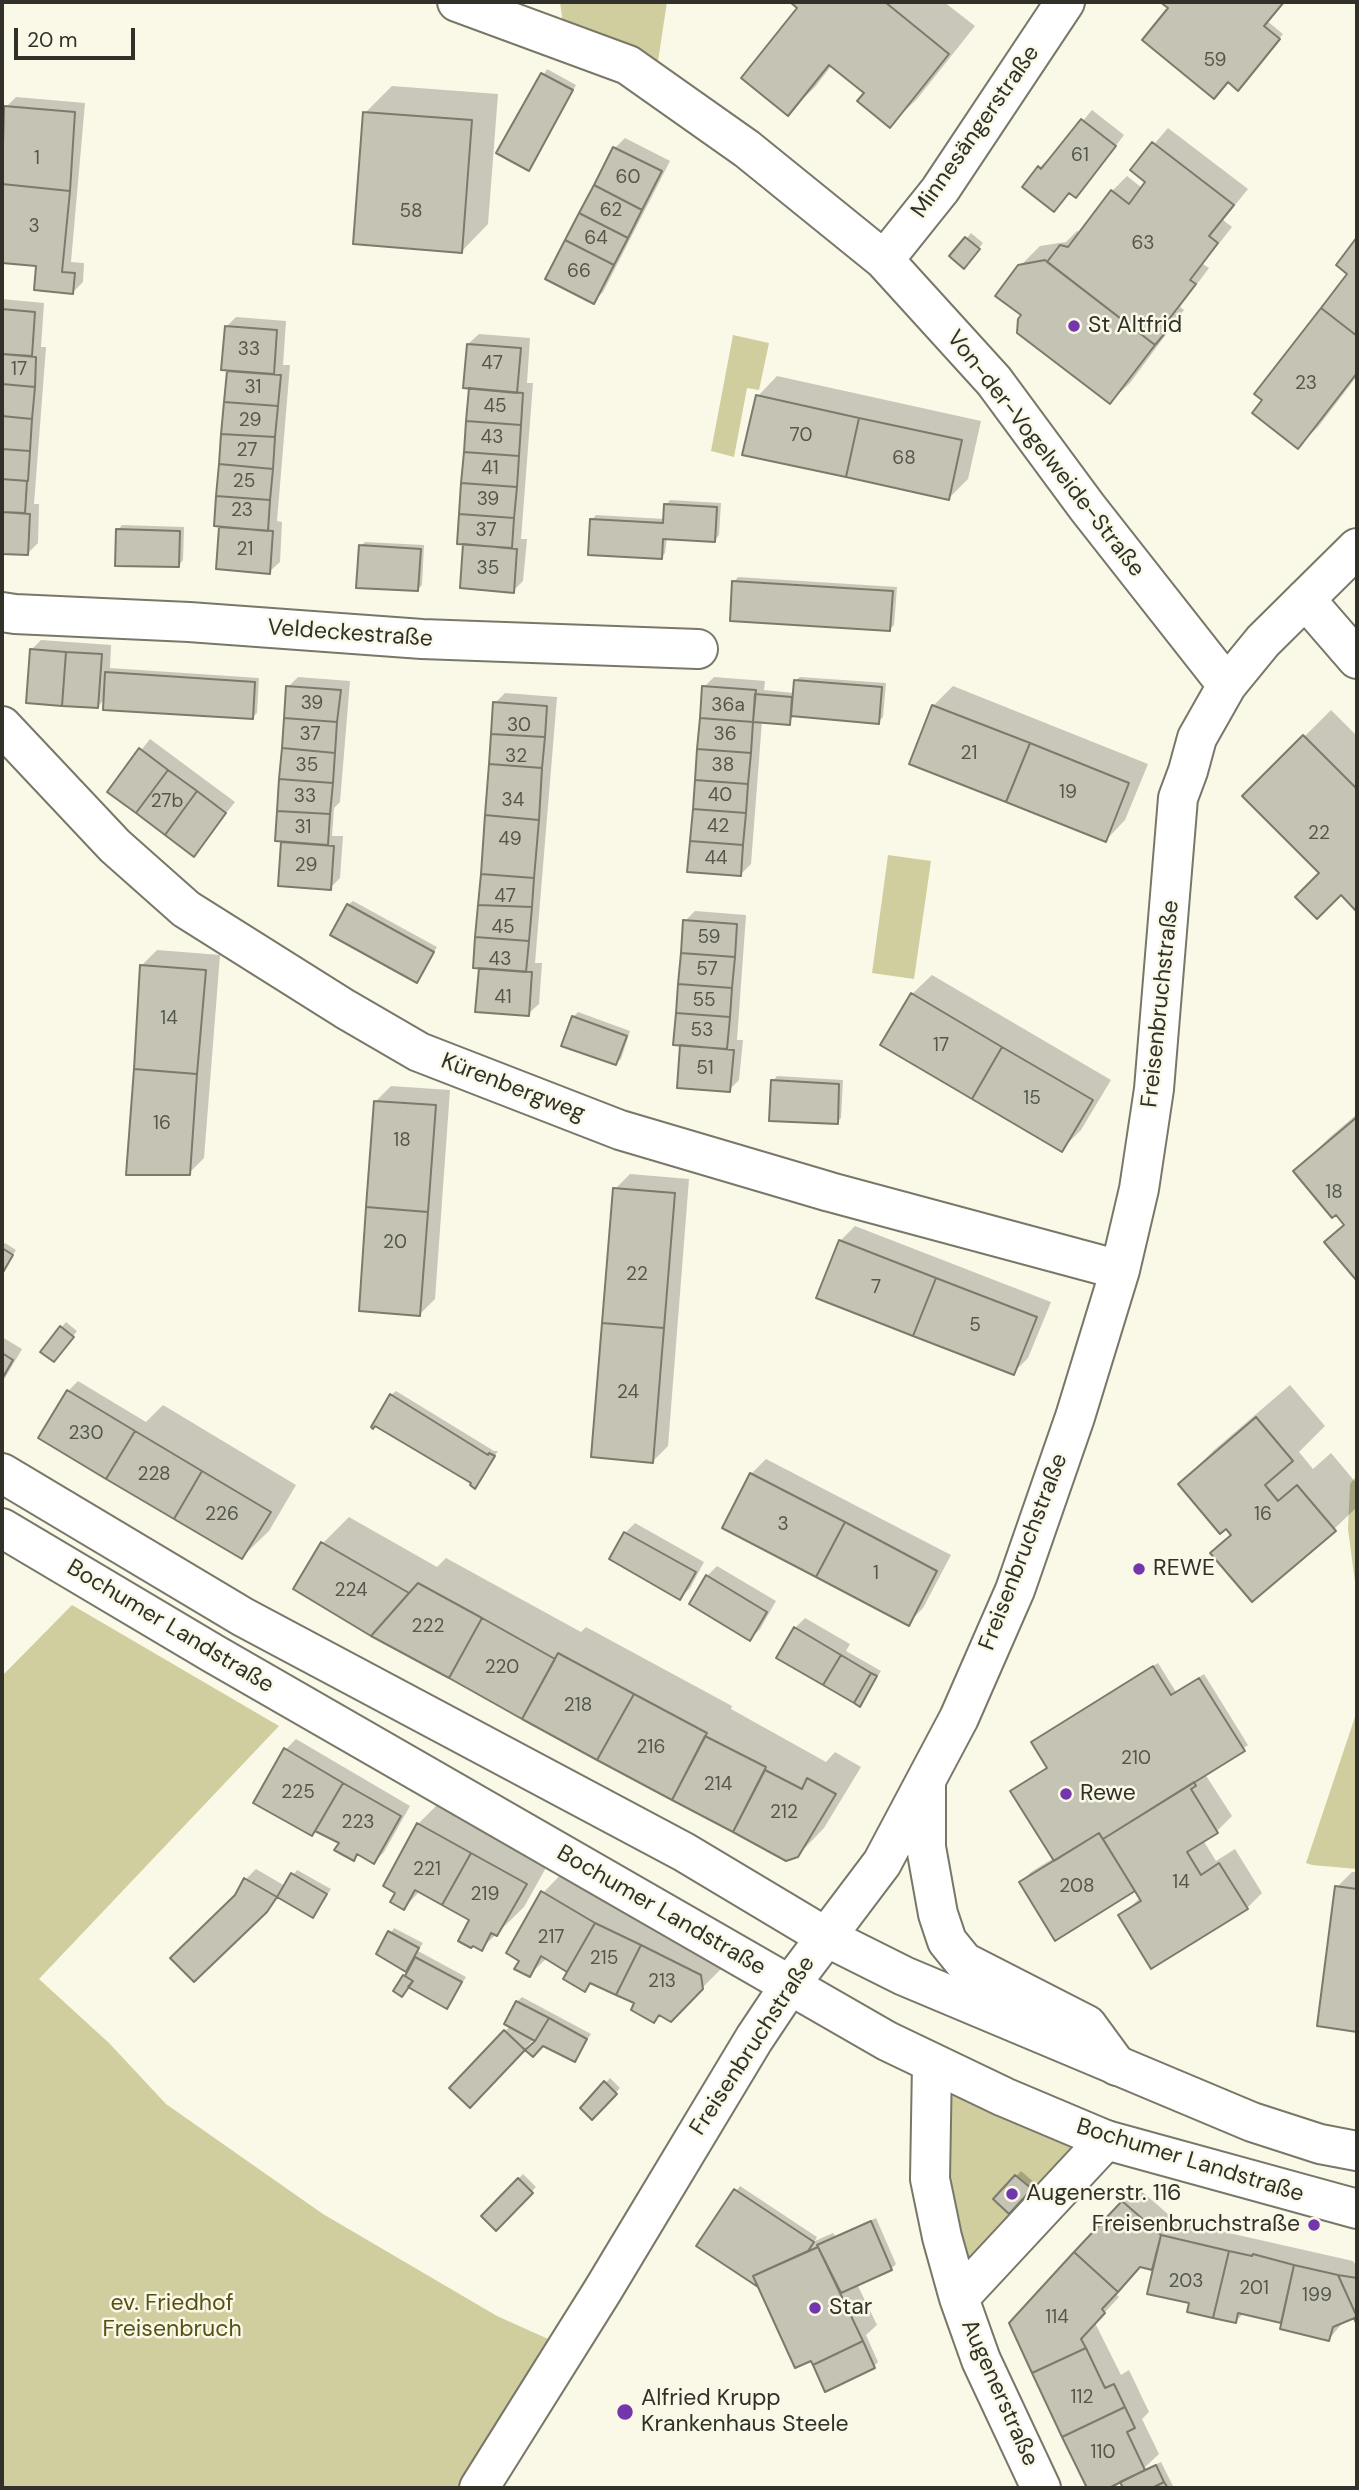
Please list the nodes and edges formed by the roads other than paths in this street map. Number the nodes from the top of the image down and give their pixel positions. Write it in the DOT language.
graph roads {
  1 [pos="457,2"];
  2 [pos="1065,2"];
  3 [pos="884,260"];
  4 [pos="1357,548"];
  5 [pos="1305,599"];
  6 [pos="2,612"];
  7 [pos="698,649"];
  8 [pos="1357,659"];
  9 [pos="1227,685"];
  10 [pos="2,726"];
  11 [pos="1120,1270"];
  12 [pos="2,1473"];
  13 [pos="2,1528"];
  14 [pos="926,1775"];
  15 [pos="826,1937"];
  16 [pos="790,1985"];
  17 [pos="932,2064"];
  18 [pos="1117,2066"];
  19 [pos="1106,2140"];
  20 [pos="1357,2151"];
  21 [pos="1357,2209"];
  22 [pos="959,2298"];
  23 [pos="479,2488"];
  24 [pos="1041,2488"];
  1 -- 3 [label="street, Von-der-Vogelweide-Straße"];
  2 -- 3 [label="street, Minnesängerstraße"];
  3 -- 9 [label="street, Von-der-Vogelweide-Straße"];
  4 -- 5 [label="street, Freisenbruchstraße"];
  5 -- 8 [label="street"];
  5 -- 9 [label="street, Freisenbruchstraße"];
  6 -- 7 [label="street, Veldeckestraße"];
  9 -- 11 [label="street, Freisenbruchstraße"];
  10 -- 11 [label="street, Kürenbergweg"];
  11 -- 14 [label="street, Freisenbruchstraße"];
  12 -- 15 [label="street, Bochumer Landstraße"];
  13 -- 16 [label="street, Bochumer Landstraße"];
  14 -- 15 [label="street, Freisenbruchstraße"];
  14 -- 18 [label="street"];
  15 -- 16 [label="street, Freisenbruchstraße"];
  15 -- 18 [label="street, Bochumer Landstraße"];
  16 -- 17 [label="street, Bochumer Landstraße"];
  16 -- 23 [label="street, Freisenbruchstraße"];
  17 -- 19 [label="street, Bochumer Landstraße"];
  17 -- 22 [label="street, Augenerstraße"];
  18 -- 20 [label="street, Bochumer Landstraße"];
  19 -- 21 [label="street, Bochumer Landstraße"];
  19 -- 22 [label="street, Augenerstraße"];
  22 -- 24 [label="street, Augenerstraße"];
}
